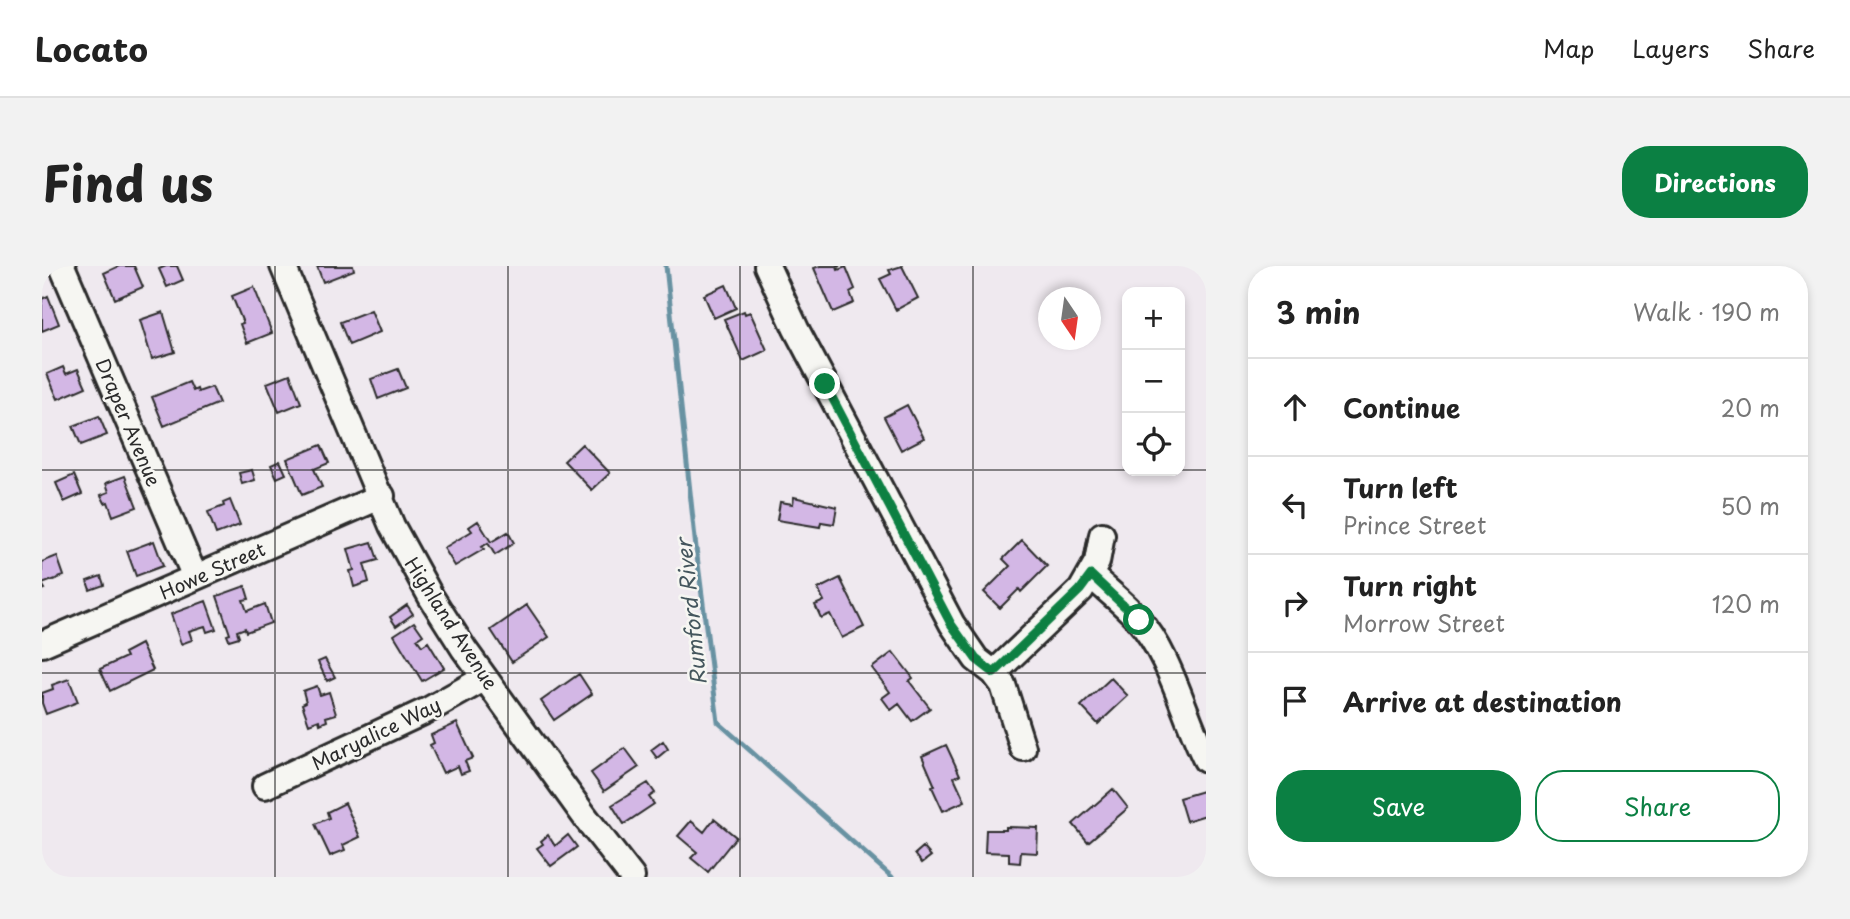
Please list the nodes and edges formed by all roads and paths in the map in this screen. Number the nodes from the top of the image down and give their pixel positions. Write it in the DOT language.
graph roads {
  1 [pos="62,266"];
  2 [pos="283,266"];
  3 [pos="767,266"];
  4 [pos="382,496"];
  5 [pos="1102,535"];
  6 [pos="1091,575"];
  7 [pos="195,577"];
  8 [pos="42,644"];
  9 [pos="994,673"];
  10 [pos="485,678"];
  11 [pos="1023,748"];
  12 [pos="1206,760"];
  13 [pos="265,786"];
  14 [pos="632,877"];
  1 -- 7 [label="street, Draper Avenue"];
  2 -- 4 [label="street, Highland Avenue"];
  3 -- 9 [label="street"];
  4 -- 7 [label="street, Howe Street"];
  4 -- 10 [label="street, Highland Avenue"];
  5 -- 6 [label="street"];
  6 -- 9 [label="street"];
  6 -- 12 [label="street"];
  7 -- 8 [label="street, Howe Street"];
  9 -- 11 [label="street"];
  10 -- 13 [label="street, Maryalice Way"];
  10 -- 14 [label="street, Highland Avenue"];
}
